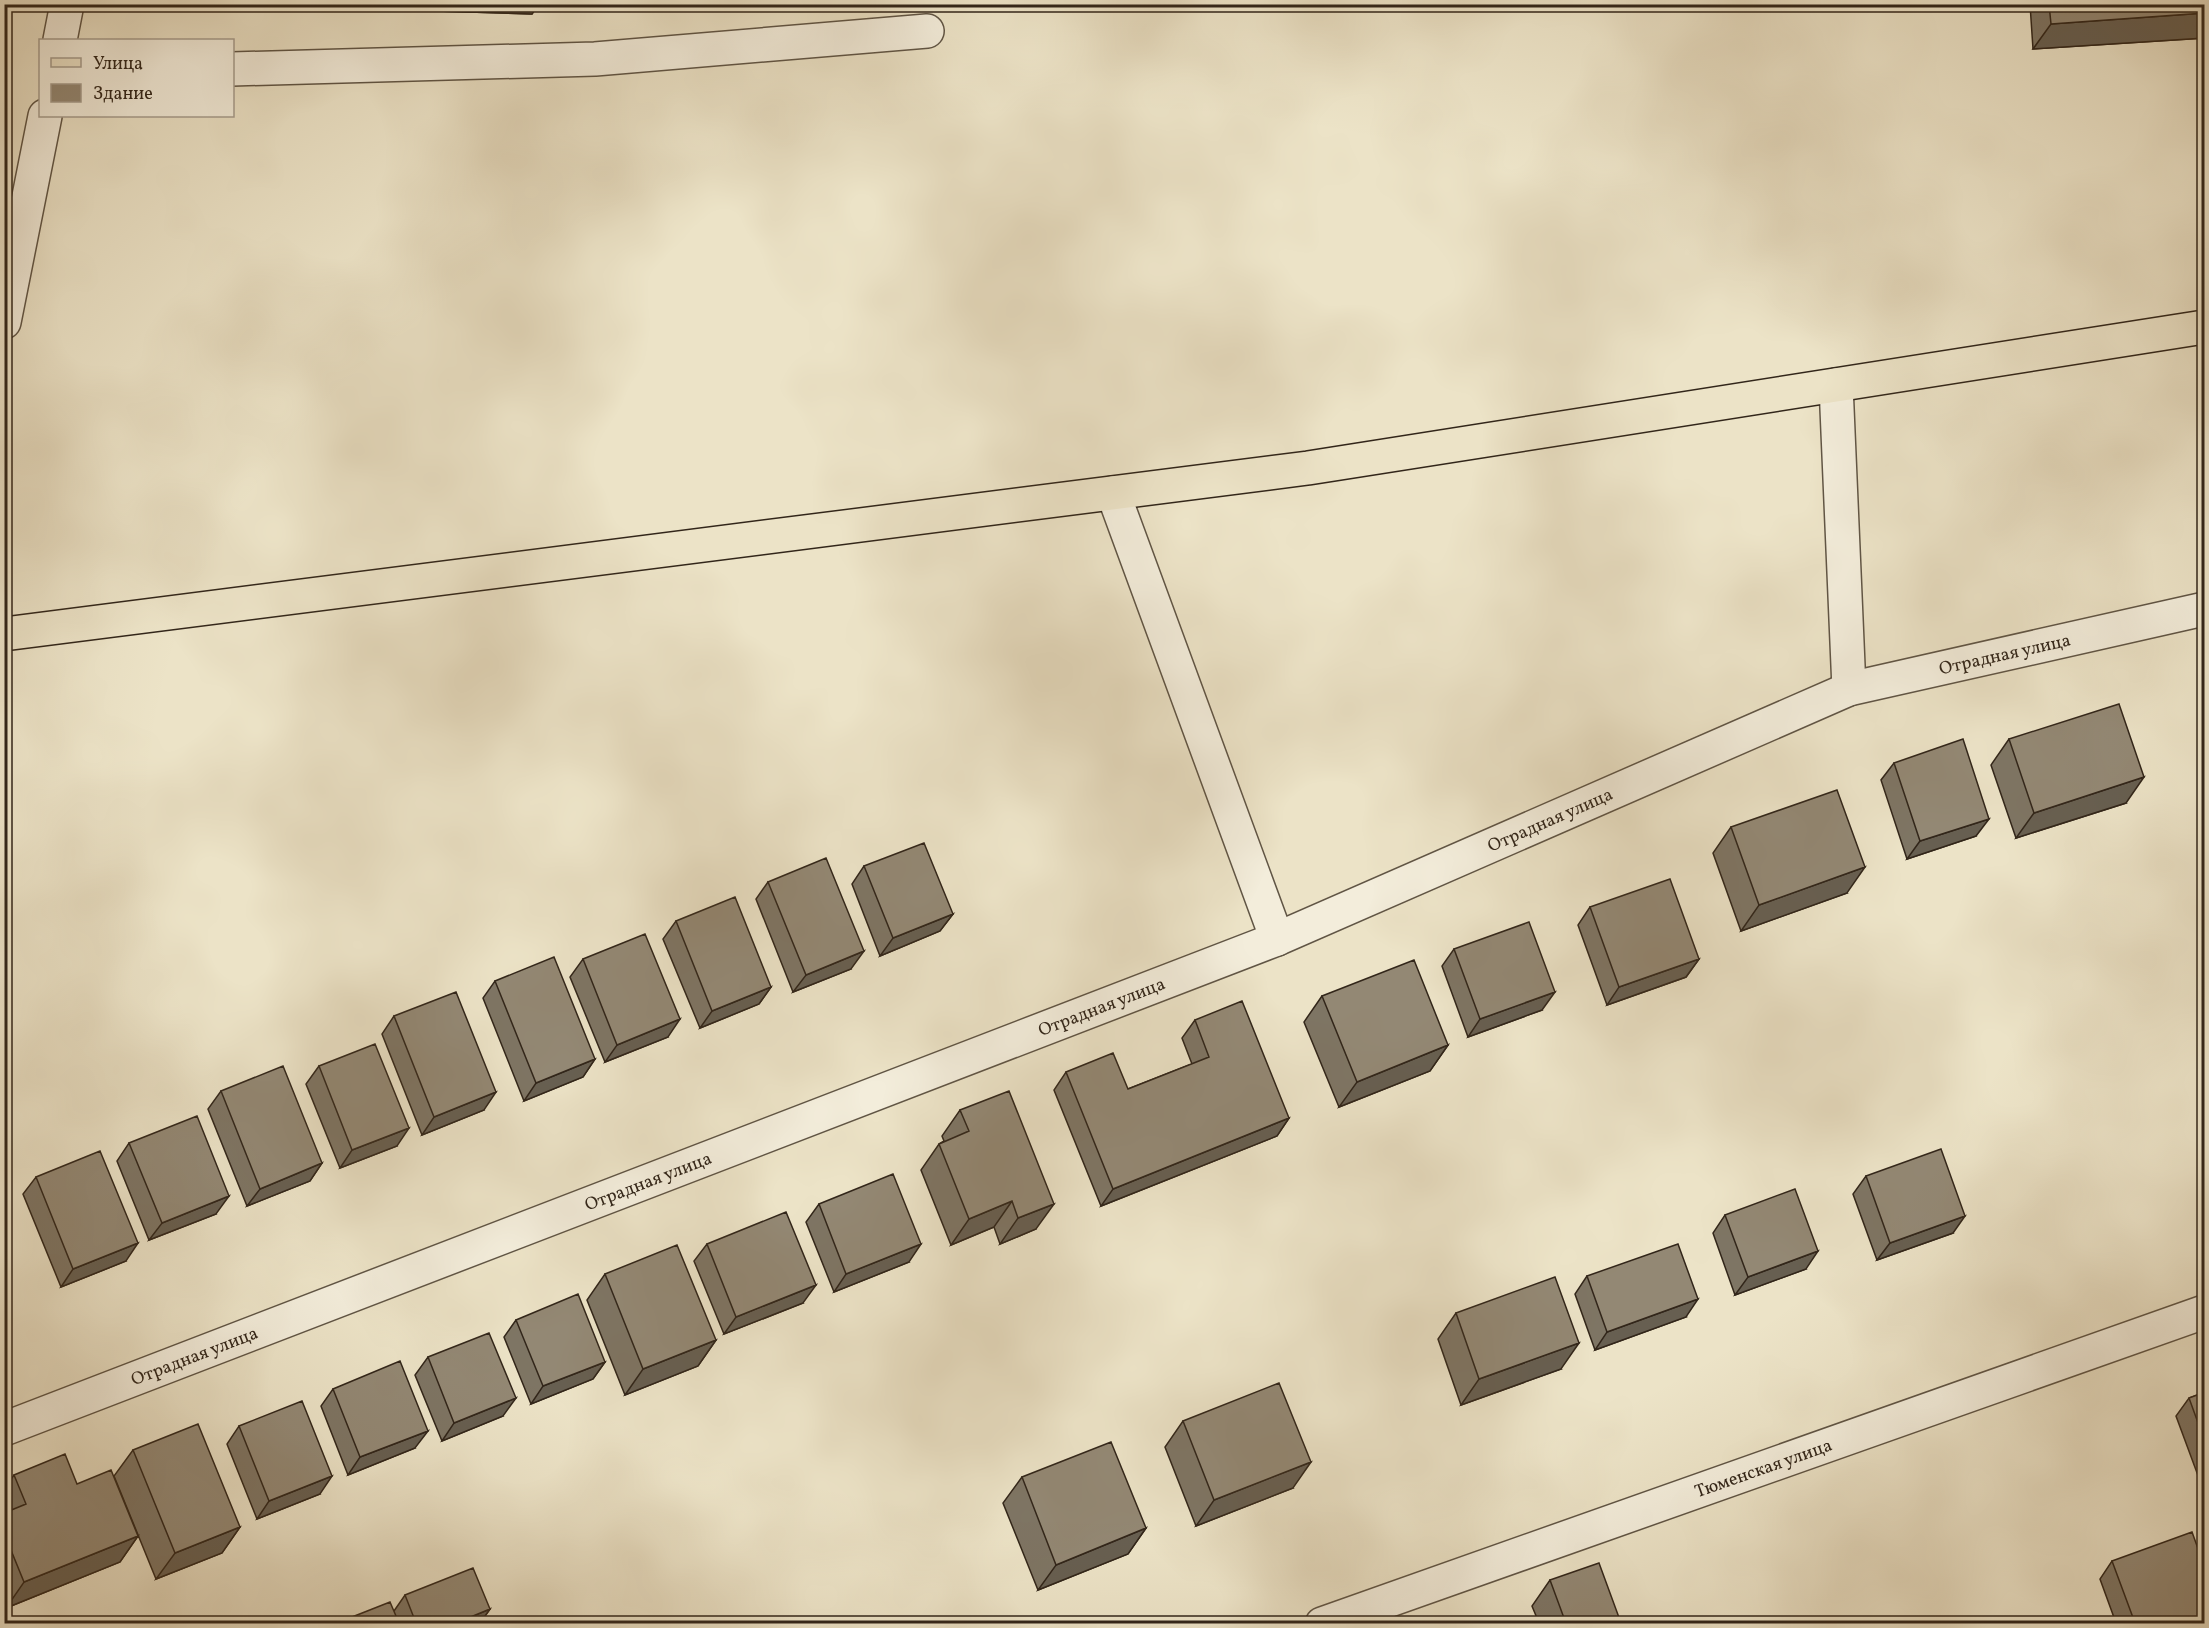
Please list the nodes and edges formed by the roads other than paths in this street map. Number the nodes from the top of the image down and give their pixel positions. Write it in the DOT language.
graph roads {
  1 [pos="67,4"];
  2 [pos="927,32"];
  3 [pos="60,39"];
  4 [pos="234,69"];
  5 [pos="45,117"];
  6 [pos="4,321"];
  7 [pos="2205,327"];
  8 [pos="1836,385"];
  9 [pos="1113,493"];
  10 [pos="2205,609"];
  11 [pos="4,634"];
  12 [pos="1849,689"];
  13 [pos="1277,939"];
  14 [pos="2205,1312"];
  15 [pos="4,1430"];
  16 [pos="1323,1623"];
  1 -- 3 [label="street"];
  2 -- 4 [label="street"];
  5 -- 6 [label="street"];
  7 -- 8 [label="main road"];
  8 -- 9 [label="main road"];
  8 -- 12 [label="street"];
  9 -- 11 [label="main road"];
  9 -- 13 [label="street"];
  10 -- 12 [label="street, Отрадная улица"];
  12 -- 13 [label="street, Отрадная улица"];
  13 -- 15 [label="street, Отрадная улица"];
  14 -- 16 [label="street, Тюменская улица"];
}
